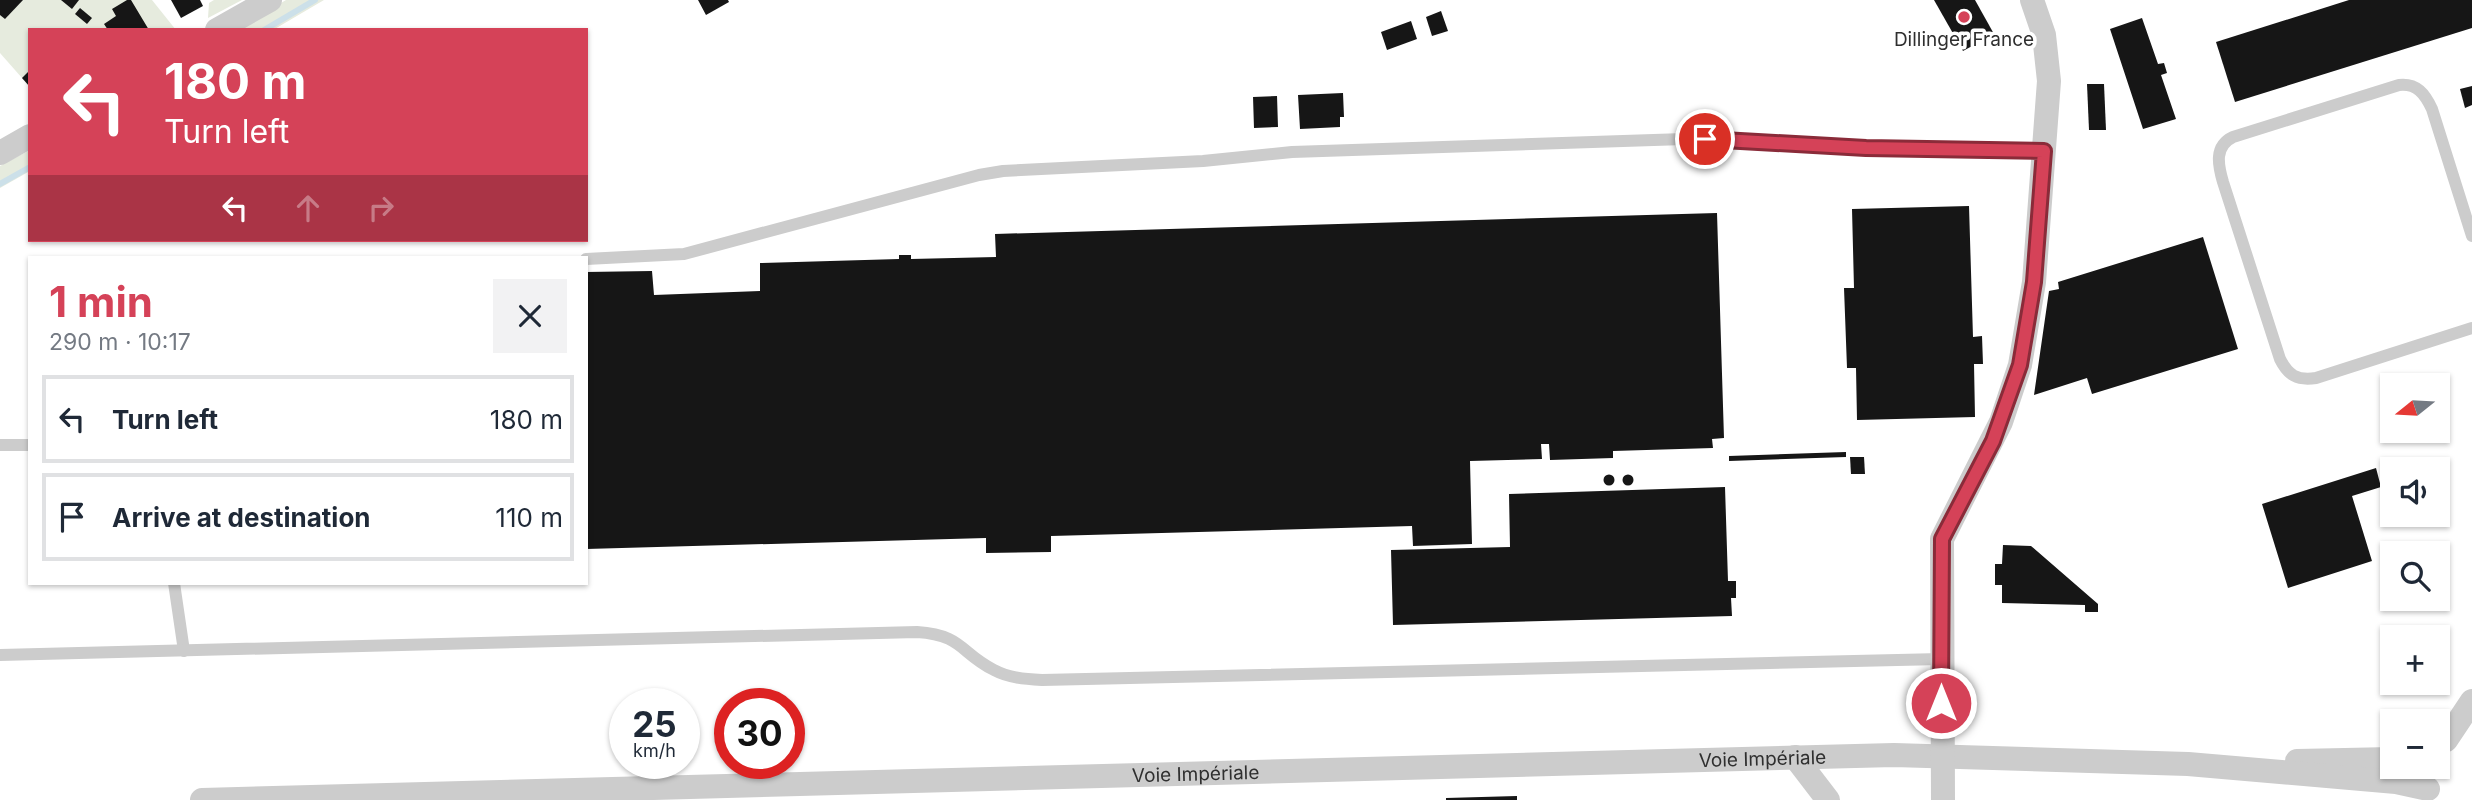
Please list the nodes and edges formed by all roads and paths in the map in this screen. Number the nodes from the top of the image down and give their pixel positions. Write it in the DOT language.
graph roads {
  1 [pos="270,0"];
  2 [pos="2032,0"];
  3 [pos="221,28"];
  4 [pos="28,137"];
  5 [pos="2044,151"];
  6 [pos="0,153"];
  7 [pos="2472,236"];
  8 [pos="588,259"];
  9 [pos="2472,328"];
  10 [pos="0,445"];
  11 [pos="28,445"];
  12 [pos="174,585"];
  13 [pos="184,651"];
  14 [pos="0,655"];
  15 [pos="1941,659"];
  16 [pos="2472,701"];
  17 [pos="2450,731"];
  18 [pos="2472,738"];
  19 [pos="2450,739"];
  20 [pos="1942,755"];
  21 [pos="1795,757"];
  22 [pos="2380,759"];
  23 [pos="2188,764"];
  24 [pos="2430,785"];
  25 [pos="202,800"];
  26 [pos="1828,800"];
  27 [pos="1943,800"];
  1 -- 3 [label="street"];
  2 -- 5 [label="street"];
  4 -- 6 [label="street"];
  5 -- 8 [label="lane"];
  5 -- 15 [label="street"];
  7 -- 9 [label="lane"];
  10 -- 11 [label="lane"];
  12 -- 13 [label="lane"];
  13 -- 14 [label="lane"];
  13 -- 15 [label="lane"];
  15 -- 20 [label="street"];
  16 -- 17 [label="street"];
  18 -- 19 [label="street"];
  20 -- 21 [label="street, Voie Impériale"];
  20 -- 23 [label="street, Voie Impériale"];
  20 -- 27 [label="street"];
  21 -- 25 [label="street, Voie Impériale"];
  21 -- 26 [label="street"];
  22 -- 23 [label="street, Voie Impériale"];
  23 -- 24 [label="street, Voie Impériale"];
}
